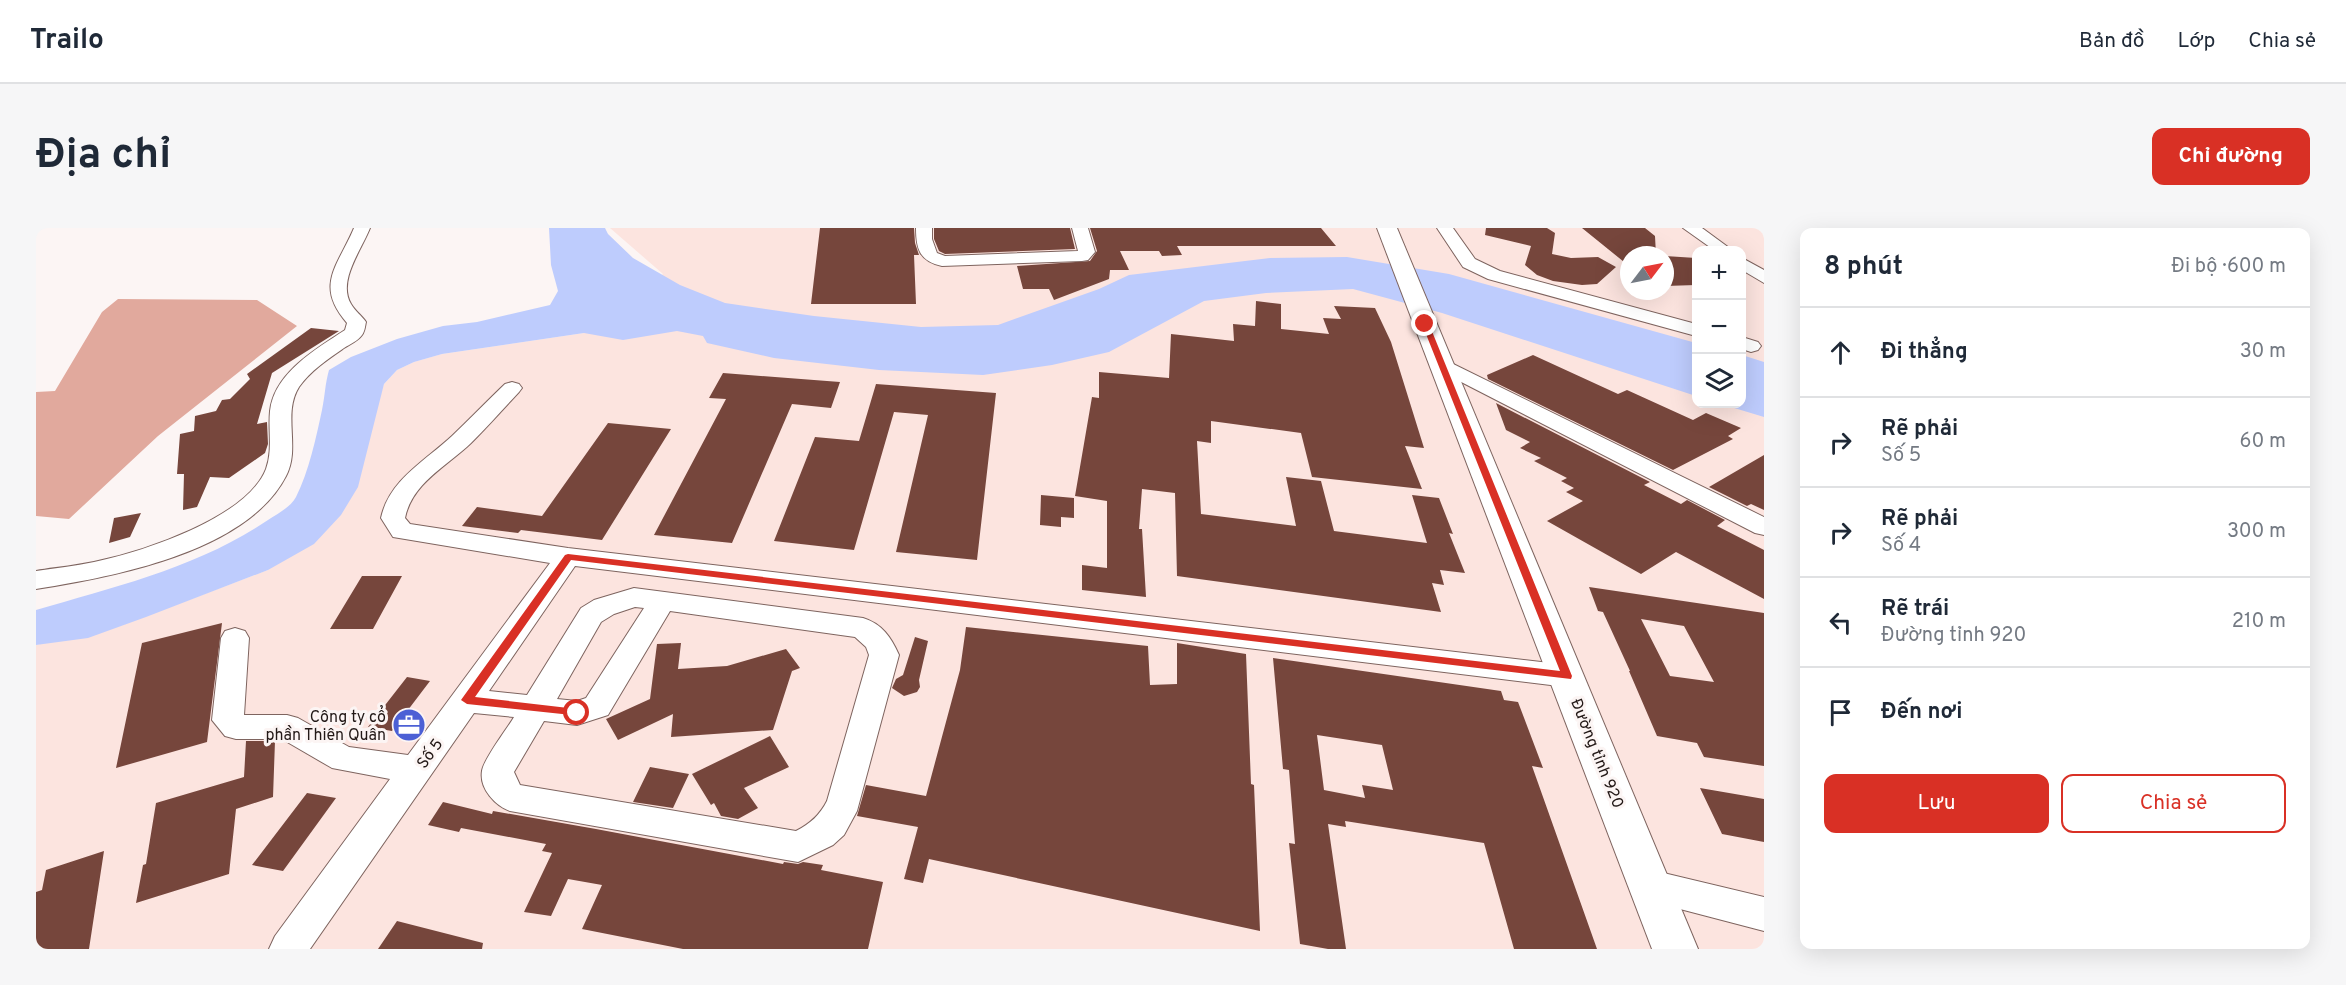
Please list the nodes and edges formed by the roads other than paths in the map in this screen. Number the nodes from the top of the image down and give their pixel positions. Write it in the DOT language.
graph roads {
  1 [pos="362,228"];
  2 [pos="924,228"];
  3 [pos="1080,228"];
  4 [pos="1387,228"];
  5 [pos="1445,228"];
  6 [pos="1691,228"];
  7 [pos="1718,246"];
  8 [pos="1746,266"];
  9 [pos="1764,278"];
  10 [pos="1692,329"];
  11 [pos="1441,364"];
  12 [pos="512,388"];
  13 [pos="1764,527"];
  14 [pos="568,557"];
  15 [pos="36,580"];
  16 [pos="662,601"];
  17 [pos="235,638"];
  18 [pos="1567,676"];
  19 [pos="467,700"];
  20 [pos="535,709"];
  21 [pos="417,770"];
  22 [pos="1651,886"];
  23 [pos="1764,914"];
  24 [pos="288,949"];
  25 [pos="1675,949"];
  1 -- 15 [label="street"];
  2 -- 3 [label="street"];
  4 -- 11 [label="main road, Đường tỉnh 920"];
  5 -- 10 [label="street"];
  6 -- 7 [label="street"];
  8 -- 9 [label="street"];
  11 -- 13 [label="street"];
  11 -- 18 [label="main road, Đường tỉnh 920"];
  12 -- 14 [label="street"];
  14 -- 18 [label="street"];
  14 -- 19 [label="street, Số 5"];
  16 -- 20 [label="street"];
  16 -- 20 [label="street"];
  16 -- 20 [label="street"];
  17 -- 21 [label="street"];
  18 -- 22 [label="main road, Đường tỉnh 920"];
  19 -- 20 [label="street"];
  19 -- 21 [label="street, Số 5"];
  21 -- 24 [label="street, Số 5"];
  22 -- 23 [label="street"];
  22 -- 25 [label="main road, Đường tỉnh 920"];
}
